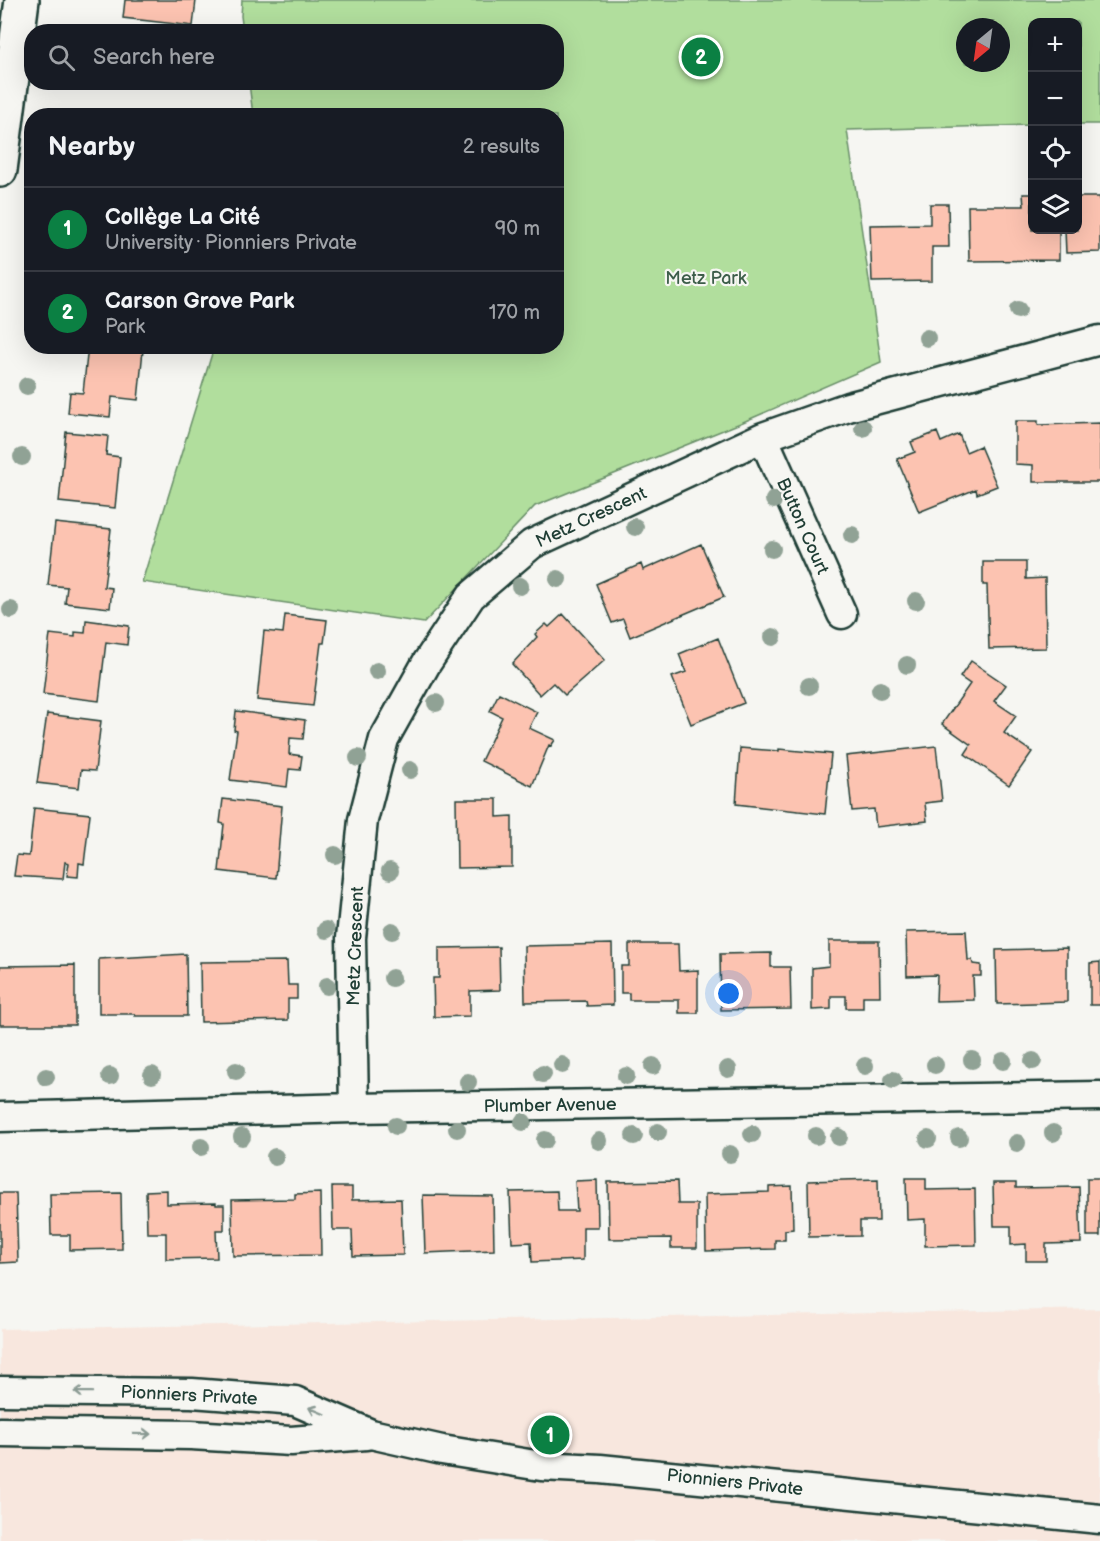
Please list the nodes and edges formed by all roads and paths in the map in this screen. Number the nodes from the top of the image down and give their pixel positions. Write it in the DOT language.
graph roads {
  1 [pos="22,0"];
  2 [pos="0,170"];
  3 [pos="1100,340"];
  4 [pos="763,437"];
  5 [pos="842,614"];
  6 [pos="1100,1096"];
  7 [pos="354,1108"];
  8 [pos="0,1117"];
  9 [pos="0,1391"];
  10 [pos="0,1432"];
  11 [pos="371,1434"];
  12 [pos="1100,1519"];
  1 -- 2 [label="street"];
  3 -- 4 [label="street, Metz Crescent"];
  4 -- 5 [label="street, Button Court"];
  4 -- 7 [label="street, Metz Crescent"];
  6 -- 7 [label="street, Plumber Avenue"];
  7 -- 8 [label="street, Plumber Avenue"];
  11 -- 9 [label="street, Pionniers Private, one-way"];
  10 -- 11 [label="street, Pionniers Private, one-way"];
  11 -- 12 [label="street, Pionniers Private"];
}
